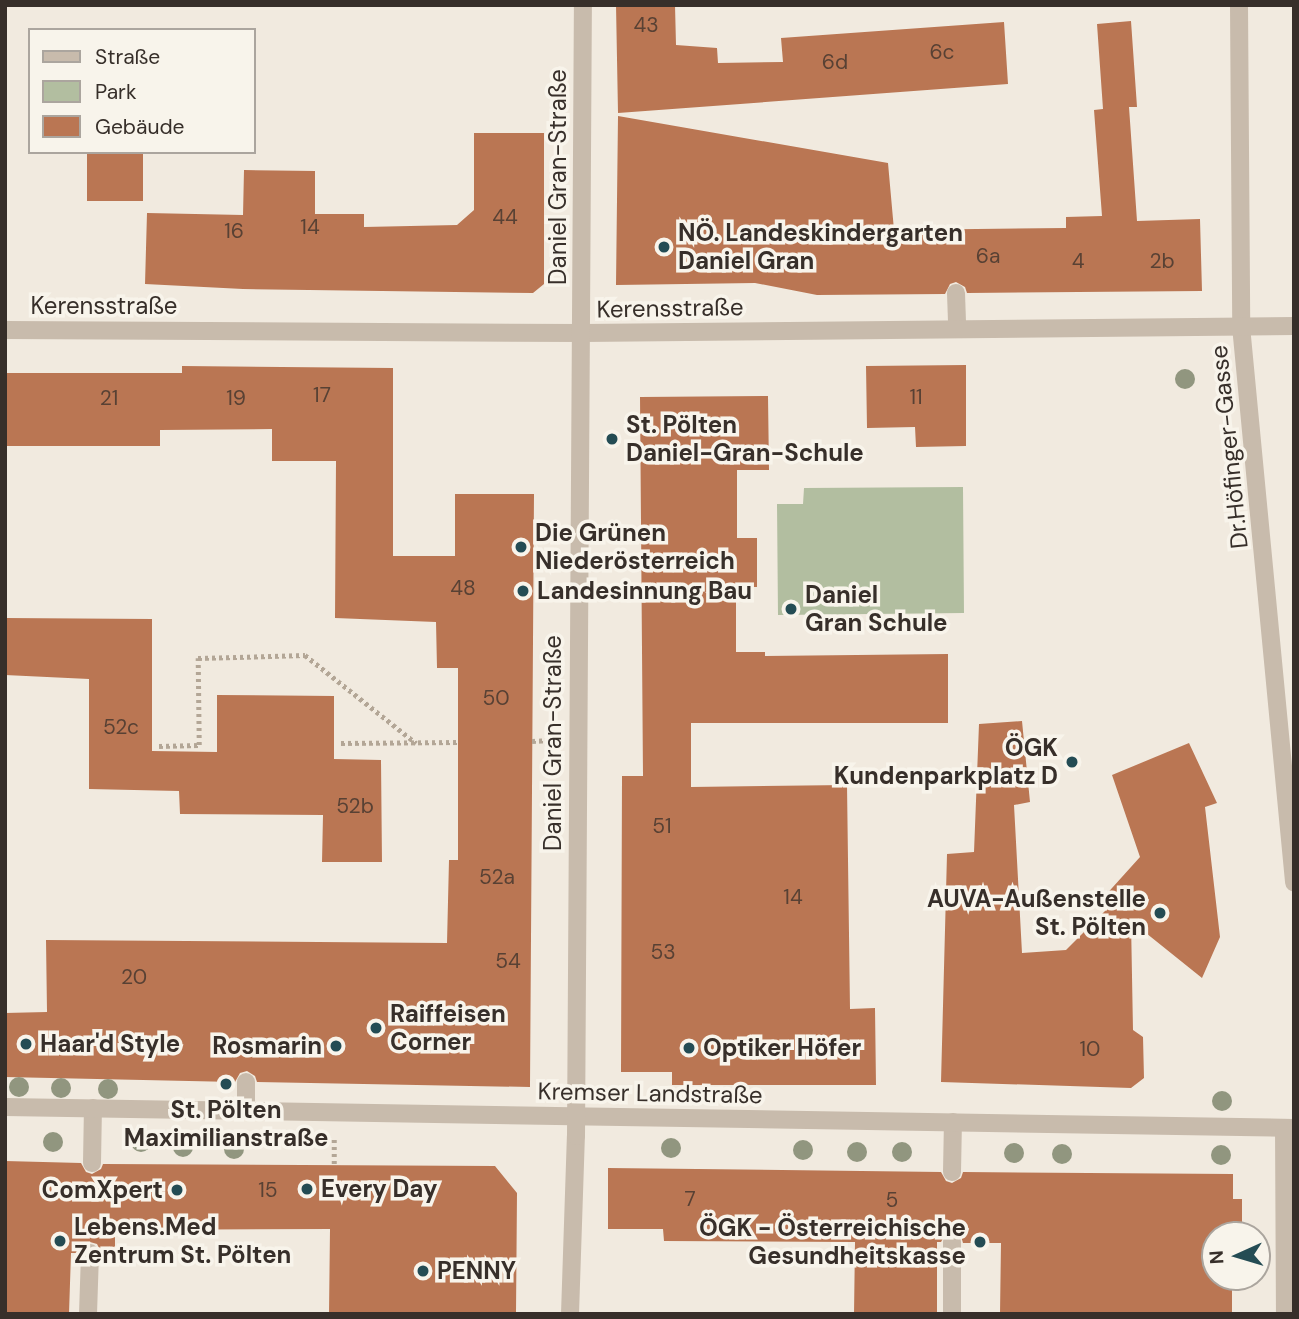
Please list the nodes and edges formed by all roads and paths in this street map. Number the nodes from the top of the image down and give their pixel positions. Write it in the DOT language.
graph roads {
  1 [pos="583,5"];
  2 [pos="1239,5"];
  3 [pos="956,293"];
  4 [pos="1241,326"];
  5 [pos="1294,326"];
  6 [pos="957,329"];
  7 [pos="5,330"];
  8 [pos="583,333"];
  9 [pos="459,742"];
  10 [pos="341,743"];
  11 [pos="416,743"];
  12 [pos="159,746"];
  13 [pos="1294,882"];
  14 [pos="246,1082"];
  15 [pos="5,1107"];
  16 [pos="93,1108"];
  17 [pos="246,1111"];
  18 [pos="575,1116"];
  19 [pos="953,1122"];
  20 [pos="1289,1128"];
  21 [pos="92,1163"];
  22 [pos="953,1172"];
  23 [pos="952,1242"];
  24 [pos="90,1252"];
  25 [pos="89,1314"];
  26 [pos="570,1314"];
  27 [pos="952,1314"];
  28 [pos="1285,1314"];
  1 -- 8 [label="street, Daniel Gran-Straße"];
  2 -- 4 [label="street, Dr.Höfinger-Gasse"];
  3 -- 6 [label="street"];
  4 -- 5 [label="street, Kerensstraße"];
  4 -- 6 [label="street, Kerensstraße"];
  4 -- 13 [label="street, Dr.Höfinger-Gasse"];
  6 -- 8 [label="street, Kerensstraße"];
  7 -- 8 [label="street, Kerensstraße"];
  8 -- 18 [label="street, Daniel Gran-Straße"];
  9 -- 11 [label="path"];
  10 -- 11 [label="path"];
  11 -- 12 [label="path"];
  14 -- 17 [label="street"];
  15 -- 16 [label="street, Kremser Landstraße"];
  16 -- 17 [label="street, Kremser Landstraße"];
  16 -- 21 [label="street"];
  17 -- 18 [label="street, Kremser Landstraße"];
  18 -- 19 [label="street, Kremser Landstraße"];
  18 -- 26 [label="street, Daniel Gran-Straße"];
  19 -- 20 [label="street, Kremser Landstraße"];
  19 -- 22 [label="street"];
  20 -- 28 [label="street"];
  23 -- 27 [label="street"];
  24 -- 25 [label="street"];
}
